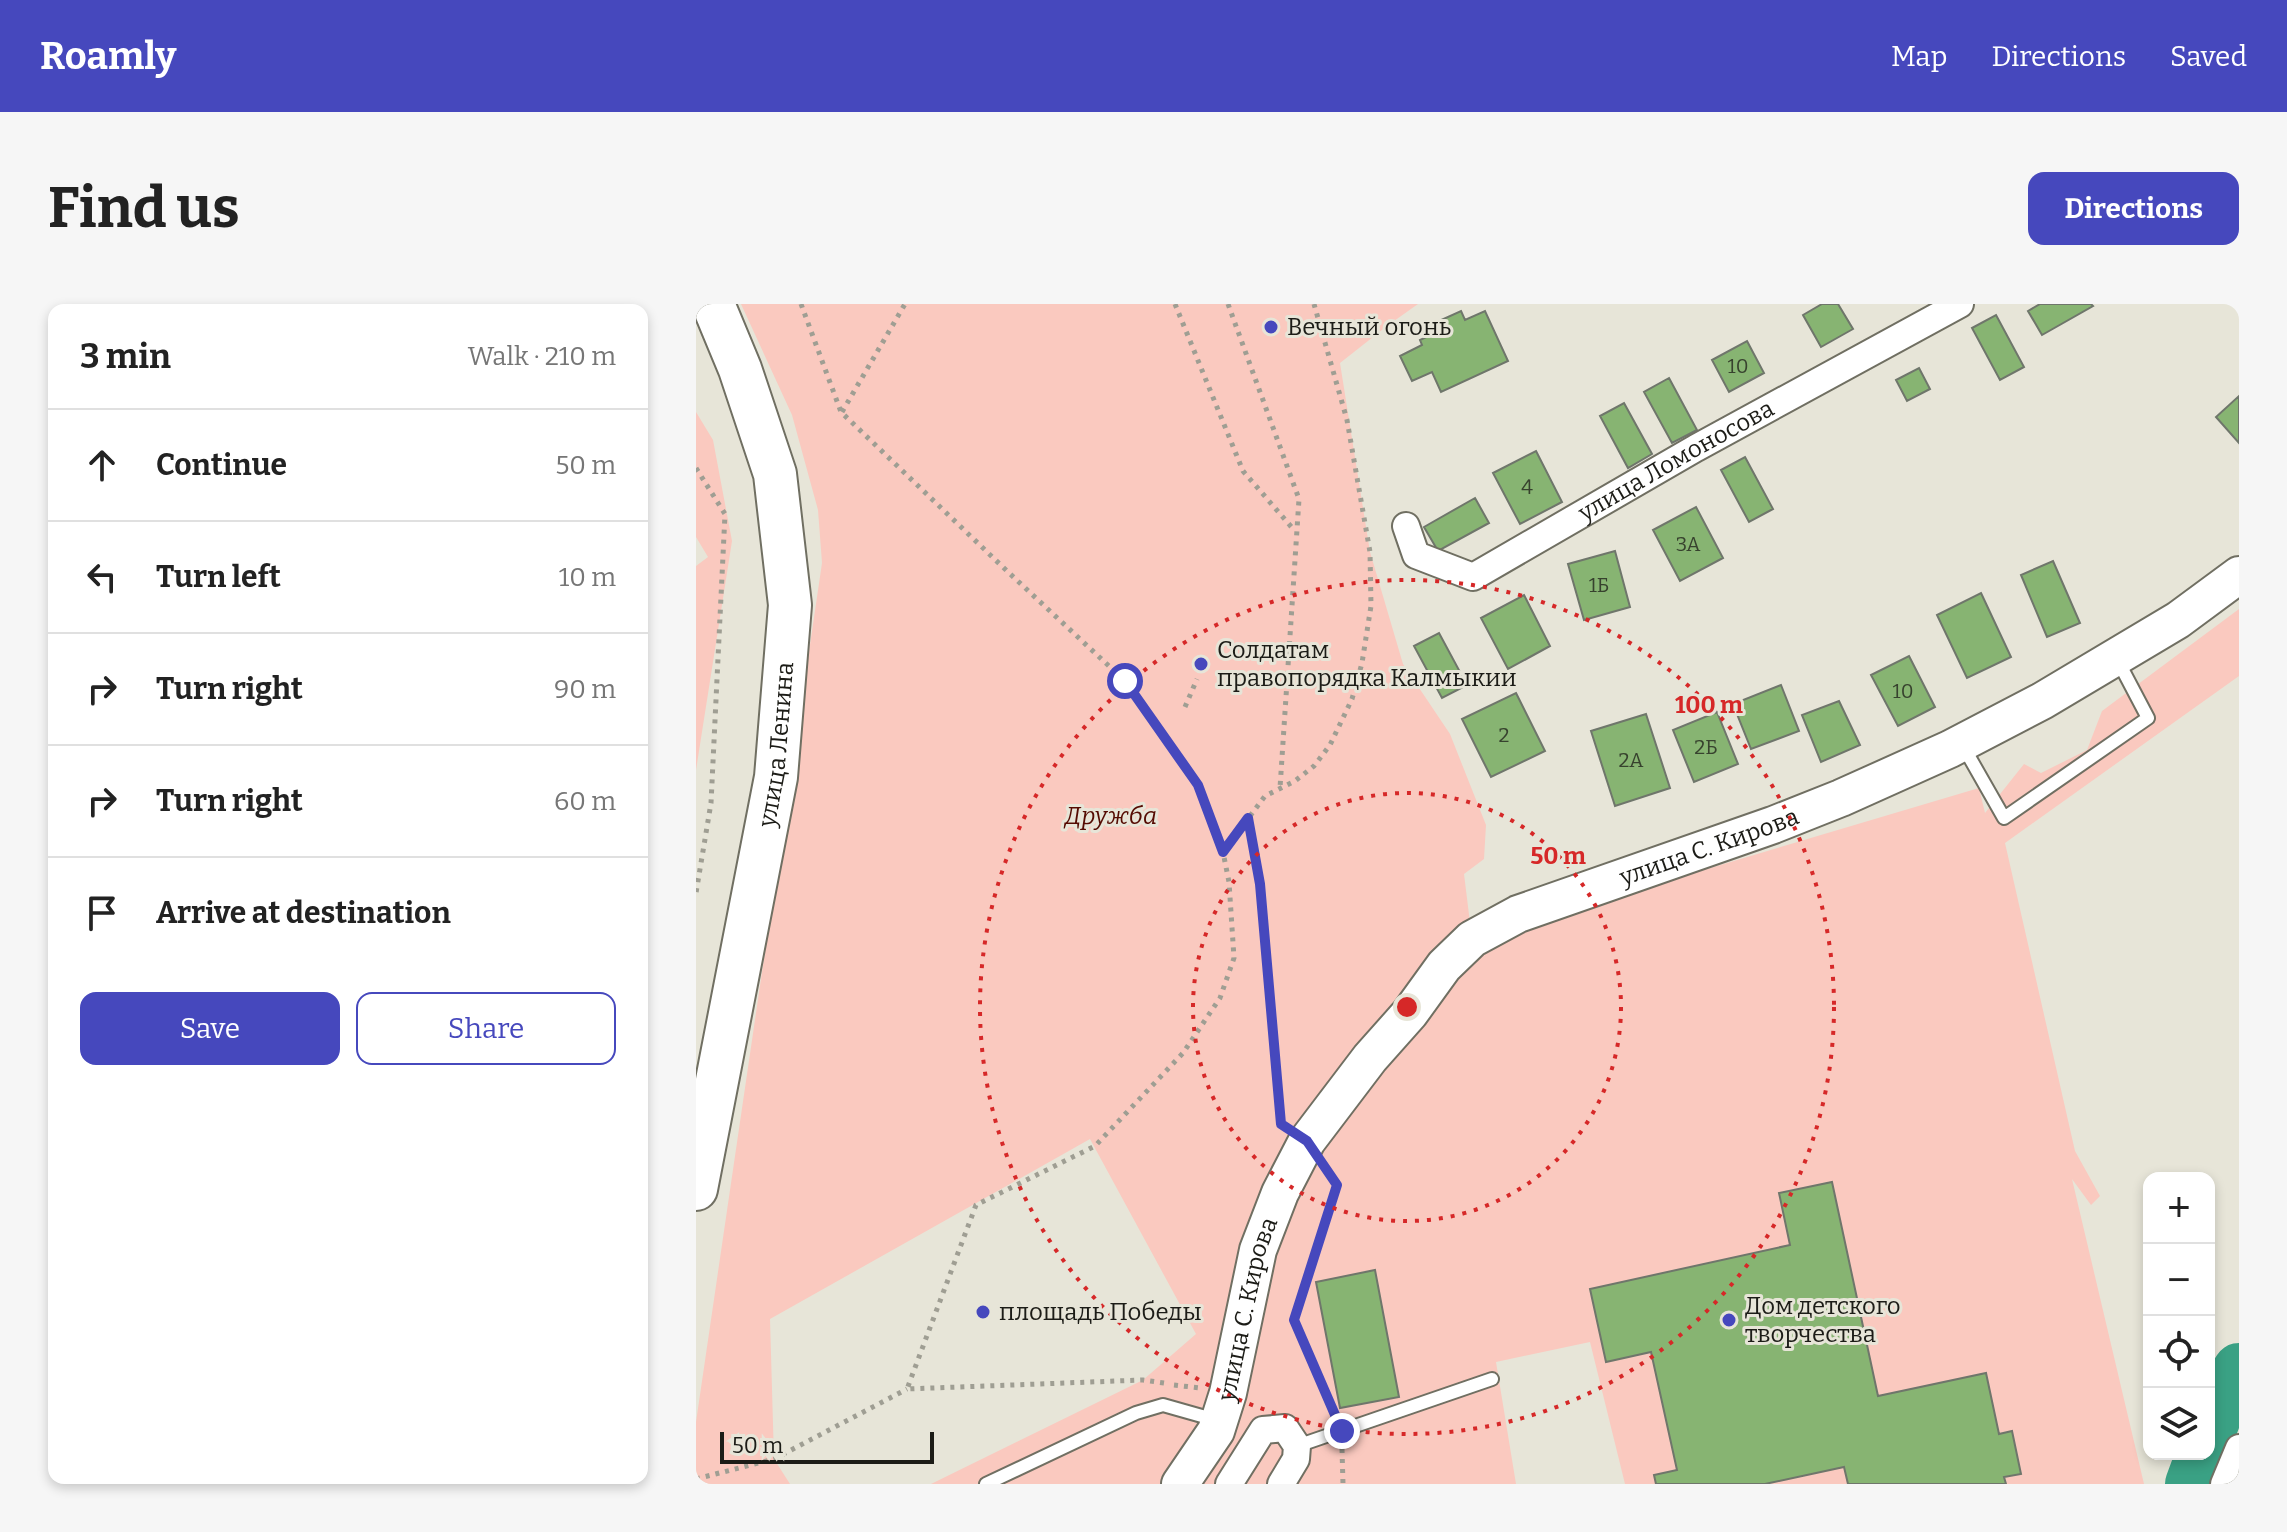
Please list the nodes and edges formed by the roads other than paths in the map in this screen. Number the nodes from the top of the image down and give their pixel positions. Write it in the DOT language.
graph roads {
  1 [pos="713,304"];
  2 [pos="1960,304"];
  3 [pos="1406,526"];
  4 [pos="2239,575"];
  5 [pos="2116,657"];
  6 [pos="1961,743"];
  7 [pos="696,1189"];
  8 [pos="1492,1379"];
  9 [pos="1224,1407"];
  10 [pos="1297,1446"];
  11 [pos="2239,1448"];
  12 [pos="986,1484"];
  13 [pos="1180,1484"];
  14 [pos="1229,1484"];
  15 [pos="1281,1484"];
  16 [pos="2224,1484"];
  1 -- 7 [label="main road, улица Ленина"];
  2 -- 3 [label="street, улица Ломоносова"];
  4 -- 5 [label="main road, улица С. Кирова"];
  5 -- 6 [label="main road, улица С. Кирова"];
  5 -- 6 [label="lane"];
  6 -- 9 [label="main road, улица С. Кирова"];
  8 -- 10 [label="lane"];
  9 -- 12 [label="lane"];
  9 -- 13 [label="main road, улица С. Кирова"];
  10 -- 14 [label="street"];
  10 -- 15 [label="street"];
  11 -- 16 [label="street"];
}
